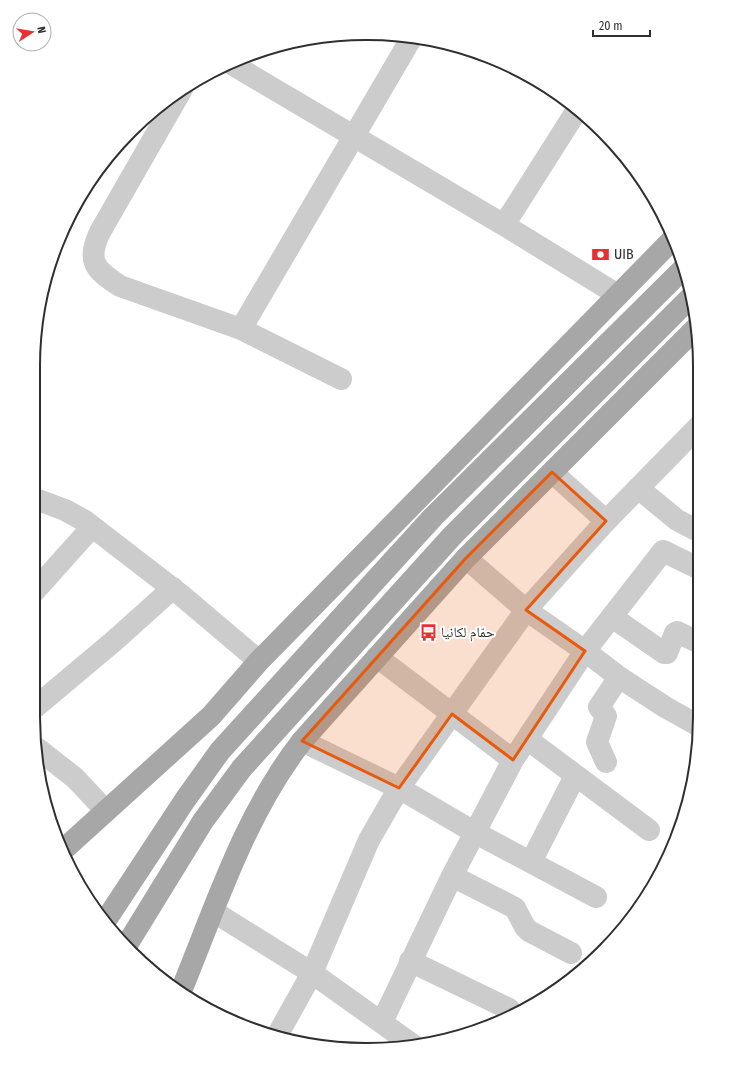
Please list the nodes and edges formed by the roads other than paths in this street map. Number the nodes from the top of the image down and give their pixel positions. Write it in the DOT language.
graph roads {
  1 [pos="408,43"];
  2 [pos="237,67"];
  3 [pos="174,103"];
  4 [pos="574,115"];
  5 [pos="352,137"];
  6 [pos="504,225"];
  7 [pos="669,243"];
  8 [pos="679,273"];
  9 [pos="618,295"];
  10 [pos="687,301"];
  11 [pos="625,327"];
  12 [pos="241,328"];
  13 [pos="691,339"];
  14 [pos="341,379"];
  15 [pos="502,415"];
  16 [pos="693,438"];
  17 [pos="552,472"];
  18 [pos="638,488"];
  19 [pos="40,501"];
  20 [pos="606,521"];
  21 [pos="92,526"];
  22 [pos="693,528"];
  23 [pos="466,558"];
  24 [pos="693,566"];
  25 [pos="40,585"];
  26 [pos="173,588"];
  27 [pos="526,610"];
  28 [pos="612,617"];
  29 [pos="693,640"];
  30 [pos="585,651"];
  31 [pos="377,657"];
  32 [pos="259,661"];
  33 [pos="619,677"];
  34 [pos="40,703"];
  35 [pos="452,714"];
  36 [pos="693,723"];
  37 [pos="527,739"];
  38 [pos="302,741"];
  39 [pos="42,752"];
  40 [pos="513,760"];
  41 [pos="606,762"];
  42 [pos="575,776"];
  43 [pos="399,788"];
  44 [pos="106,811"];
  45 [pos="649,830"];
  46 [pos="474,832"];
  47 [pos="68,847"];
  48 [pos="530,862"];
  49 [pos="452,876"];
  50 [pos="596,897"];
  51 [pos="214,912"];
  52 [pos="108,917"];
  53 [pos="130,941"];
  54 [pos="571,953"];
  55 [pos="410,961"];
  56 [pos="312,973"];
  57 [pos="183,987"];
  58 [pos="509,1009"];
  59 [pos="382,1022"];
  60 [pos="280,1031"];
  61 [pos="407,1040"];
  1 -- 5 [label="street"];
  2 -- 5 [label="street"];
  3 -- 12 [label="street"];
  4 -- 6 [label="street"];
  5 -- 6 [label="street"];
  5 -- 12 [label="street"];
  6 -- 9 [label="street"];
  7 -- 9 [label="main road"];
  8 -- 11 [label="main road"];
  9 -- 15 [label="main road"];
  10 -- 53 [label="main road"];
  11 -- 15 [label="main road"];
  11 -- 52 [label="main road"];
  12 -- 14 [label="street"];
  13 -- 17 [label="main road"];
  15 -- 32 [label="main road"];
  16 -- 18 [label="street"];
  17 -- 20 [label="street"];
  17 -- 23 [label="main road"];
  18 -- 20 [label="street"];
  18 -- 22 [label="street"];
  19 -- 21 [label="street"];
  20 -- 27 [label="street"];
  21 -- 25 [label="street"];
  21 -- 26 [label="street"];
  23 -- 27 [label="street"];
  23 -- 31 [label="main road"];
  24 -- 28 [label="street"];
  26 -- 32 [label="street"];
  26 -- 34 [label="street"];
  27 -- 30 [label="street"];
  27 -- 35 [label="street"];
  28 -- 29 [label="street"];
  28 -- 30 [label="street"];
  30 -- 33 [label="street"];
  30 -- 37 [label="street"];
  31 -- 35 [label="street"];
  31 -- 38 [label="main road"];
  32 -- 44 [label="main road"];
  33 -- 36 [label="street"];
  33 -- 41 [label="street"];
  35 -- 40 [label="street"];
  35 -- 43 [label="street"];
  37 -- 40 [label="street"];
  37 -- 42 [label="street"];
  38 -- 43 [label="street"];
  38 -- 51 [label="main road"];
  39 -- 44 [label="street"];
  40 -- 46 [label="street"];
  42 -- 45 [label="street"];
  42 -- 48 [label="street"];
  43 -- 46 [label="street"];
  43 -- 56 [label="street"];
  44 -- 47 [label="main road"];
  46 -- 48 [label="street"];
  46 -- 49 [label="street"];
  48 -- 50 [label="street"];
  49 -- 54 [label="street"];
  49 -- 55 [label="street"];
  51 -- 56 [label="street"];
  51 -- 57 [label="main road"];
  55 -- 58 [label="street"];
  55 -- 59 [label="street"];
  56 -- 59 [label="street"];
  56 -- 60 [label="street"];
  59 -- 61 [label="street"];
}
